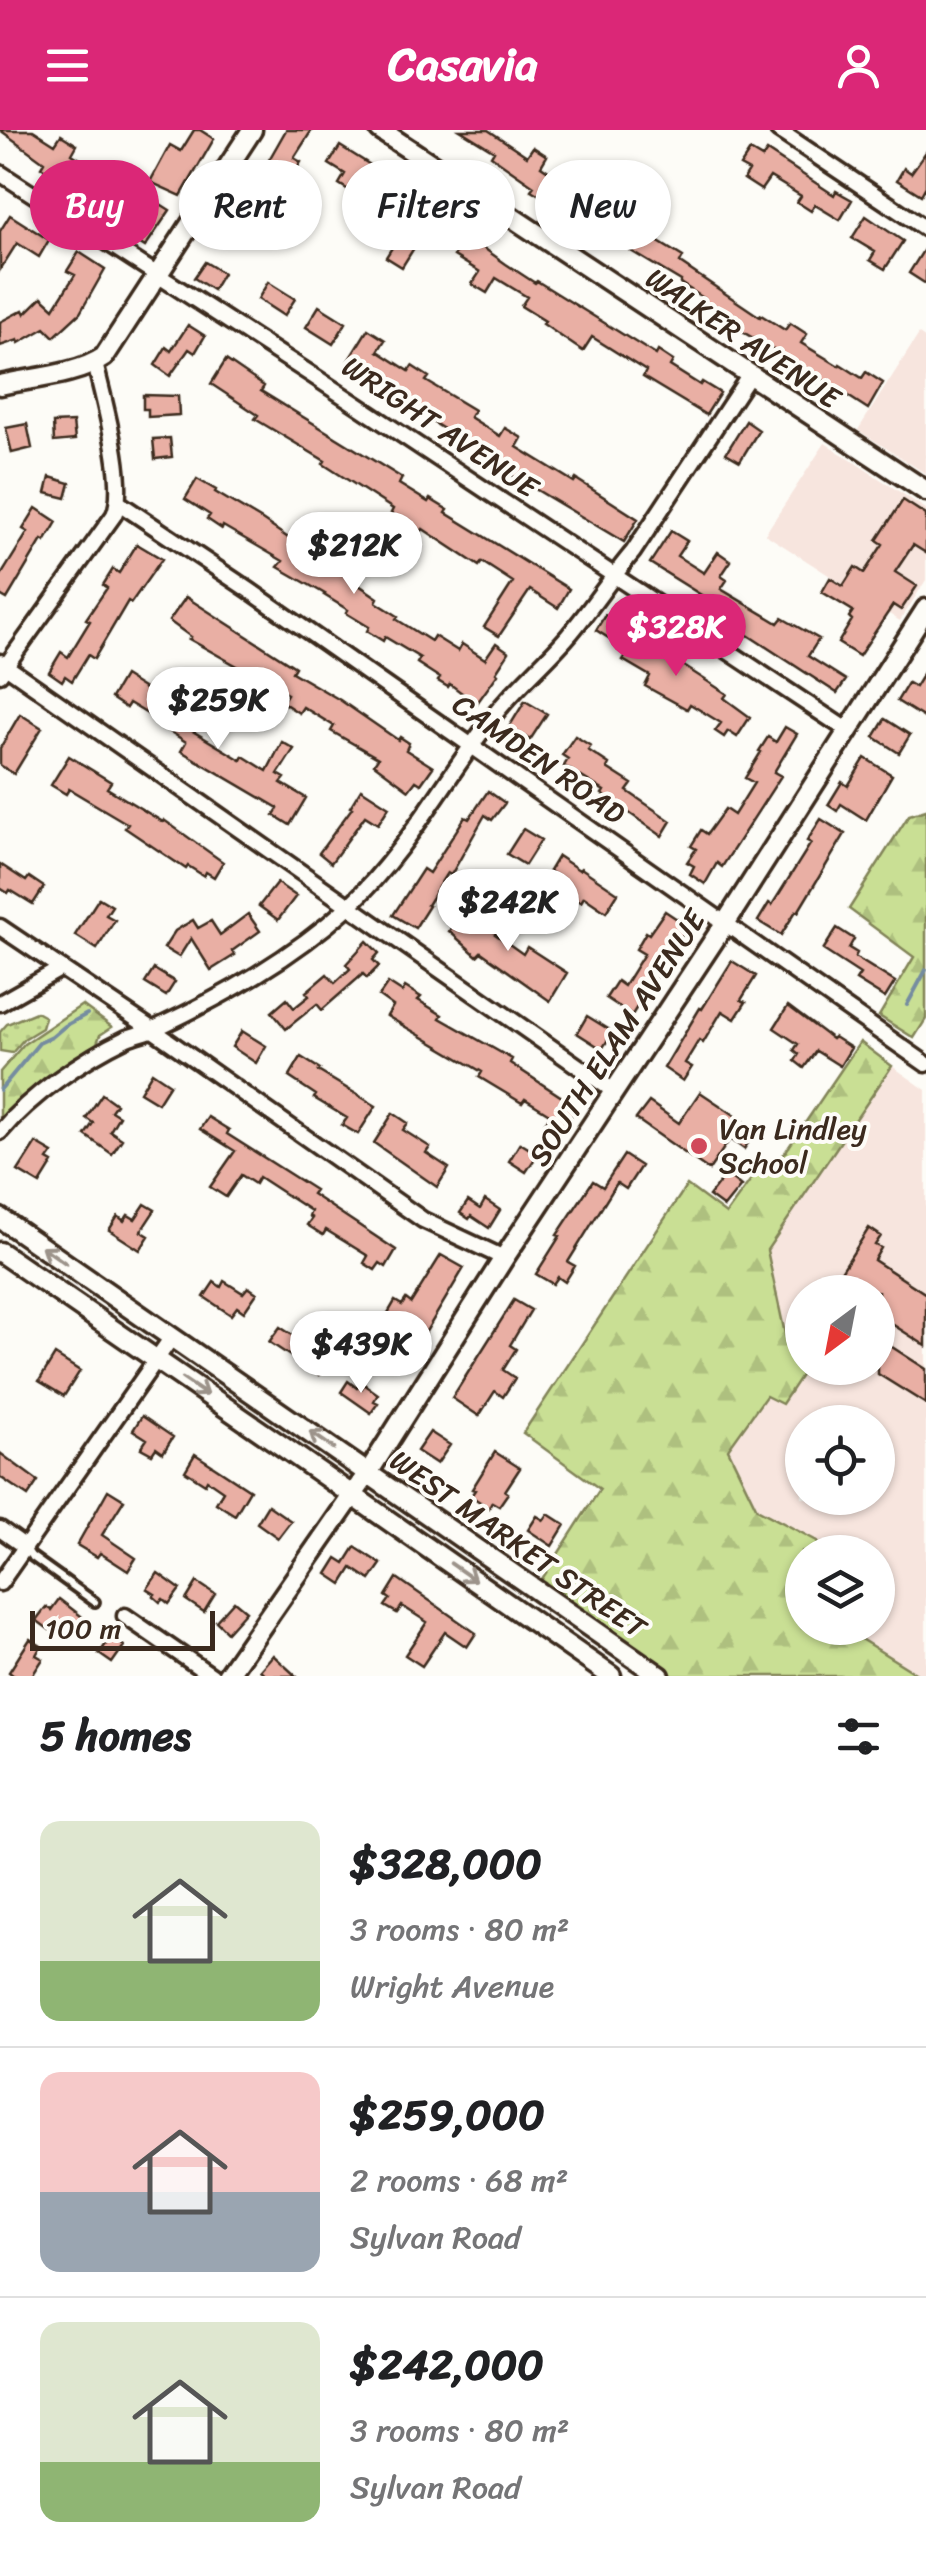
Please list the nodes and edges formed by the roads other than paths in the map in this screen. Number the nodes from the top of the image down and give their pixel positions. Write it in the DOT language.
graph roads {
  1 [pos="252,130"];
  2 [pos="380,130"];
  3 [pos="778,130"];
  4 [pos="0,173"];
  5 [pos="926,229"];
  6 [pos="158,276"];
  7 [pos="95,363"];
  8 [pos="749,376"];
  9 [pos="0,386"];
  10 [pos="926,491"];
  11 [pos="119,503"];
  12 [pos="612,576"];
  13 [pos="926,609"];
  14 [pos="2,668"];
  15 [pos="847,730"];
  16 [pos="472,747"];
  17 [pos="349,906"];
  18 [pos="726,922"];
  19 [pos="0,926"];
  20 [pos="60,969"];
  21 [pos="0,1003"];
  22 [pos="152,1030"];
  23 [pos="926,1064"];
  24 [pos="616,1092"];
  25 [pos="0,1132"];
  26 [pos="0,1218"];
  27 [pos="0,1252"];
  28 [pos="504,1258"];
  29 [pos="172,1337"];
  30 [pos="156,1360"];
  31 [pos="368,1473"];
  32 [pos="353,1496"];
  33 [pos="0,1529"];
  34 [pos="24,1546"];
  35 [pos="0,1582"];
  36 [pos="95,1602"];
  37 [pos="126,1616"];
  38 [pos="212,1676"];
  39 [pos="227,1676"];
  40 [pos="611,1676"];
  41 [pos="660,1676"];
  1 -- 6 [label="street"];
  2 -- 8 [label="street, WALKER AVENUE"];
  3 -- 5 [label="street"];
  4 -- 6 [label="street, WRIGHT AVENUE"];
  6 -- 7 [label="street"];
  6 -- 12 [label="street, WRIGHT AVENUE"];
  7 -- 9 [label="street"];
  7 -- 11 [label="street"];
  8 -- 10 [label="street, WALKER AVENUE"];
  8 -- 12 [label="street"];
  11 -- 14 [label="street"];
  11 -- 16 [label="street, CAMDEN ROAD"];
  12 -- 15 [label="street, WRIGHT AVENUE"];
  12 -- 16 [label="street"];
  13 -- 15 [label="street, SOUTH ELAM AVENUE"];
  14 -- 17 [label="street"];
  15 -- 18 [label="street, SOUTH ELAM AVENUE"];
  16 -- 17 [label="street"];
  16 -- 18 [label="street, CAMDEN ROAD"];
  17 -- 22 [label="street"];
  17 -- 24 [label="street"];
  18 -- 23 [label="street, CAMDEN ROAD"];
  18 -- 24 [label="street, SOUTH ELAM AVENUE"];
  19 -- 20 [label="street"];
  20 -- 21 [label="street"];
  20 -- 22 [label="street"];
  22 -- 25 [label="street"];
  22 -- 28 [label="street"];
  24 -- 28 [label="street, SOUTH ELAM AVENUE"];
  29 -- 26 [label="street, WEST MARKET STREET, one-way"];
  27 -- 30 [label="street, WEST MARKET STREET"];
  28 -- 31 [label="street, SOUTH ELAM AVENUE"];
  29 -- 30 [label="street"];
  31 -- 29 [label="street, WEST MARKET STREET, one-way"];
  30 -- 32 [label="street, WEST MARKET STREET, one-way"];
  30 -- 34 [label="street"];
  31 -- 32 [label="street, SOUTH ELAM AVENUE"];
  31 -- 41 [label="street, WEST MARKET STREET"];
  32 -- 39 [label="street, SOUTH ELAM AVENUE"];
  32 -- 40 [label="street, WEST MARKET STREET, one-way"];
  33 -- 34 [label="street"];
  34 -- 35 [label="street"];
  34 -- 36 [label="lane"];
  37 -- 38 [label="street"];
}
